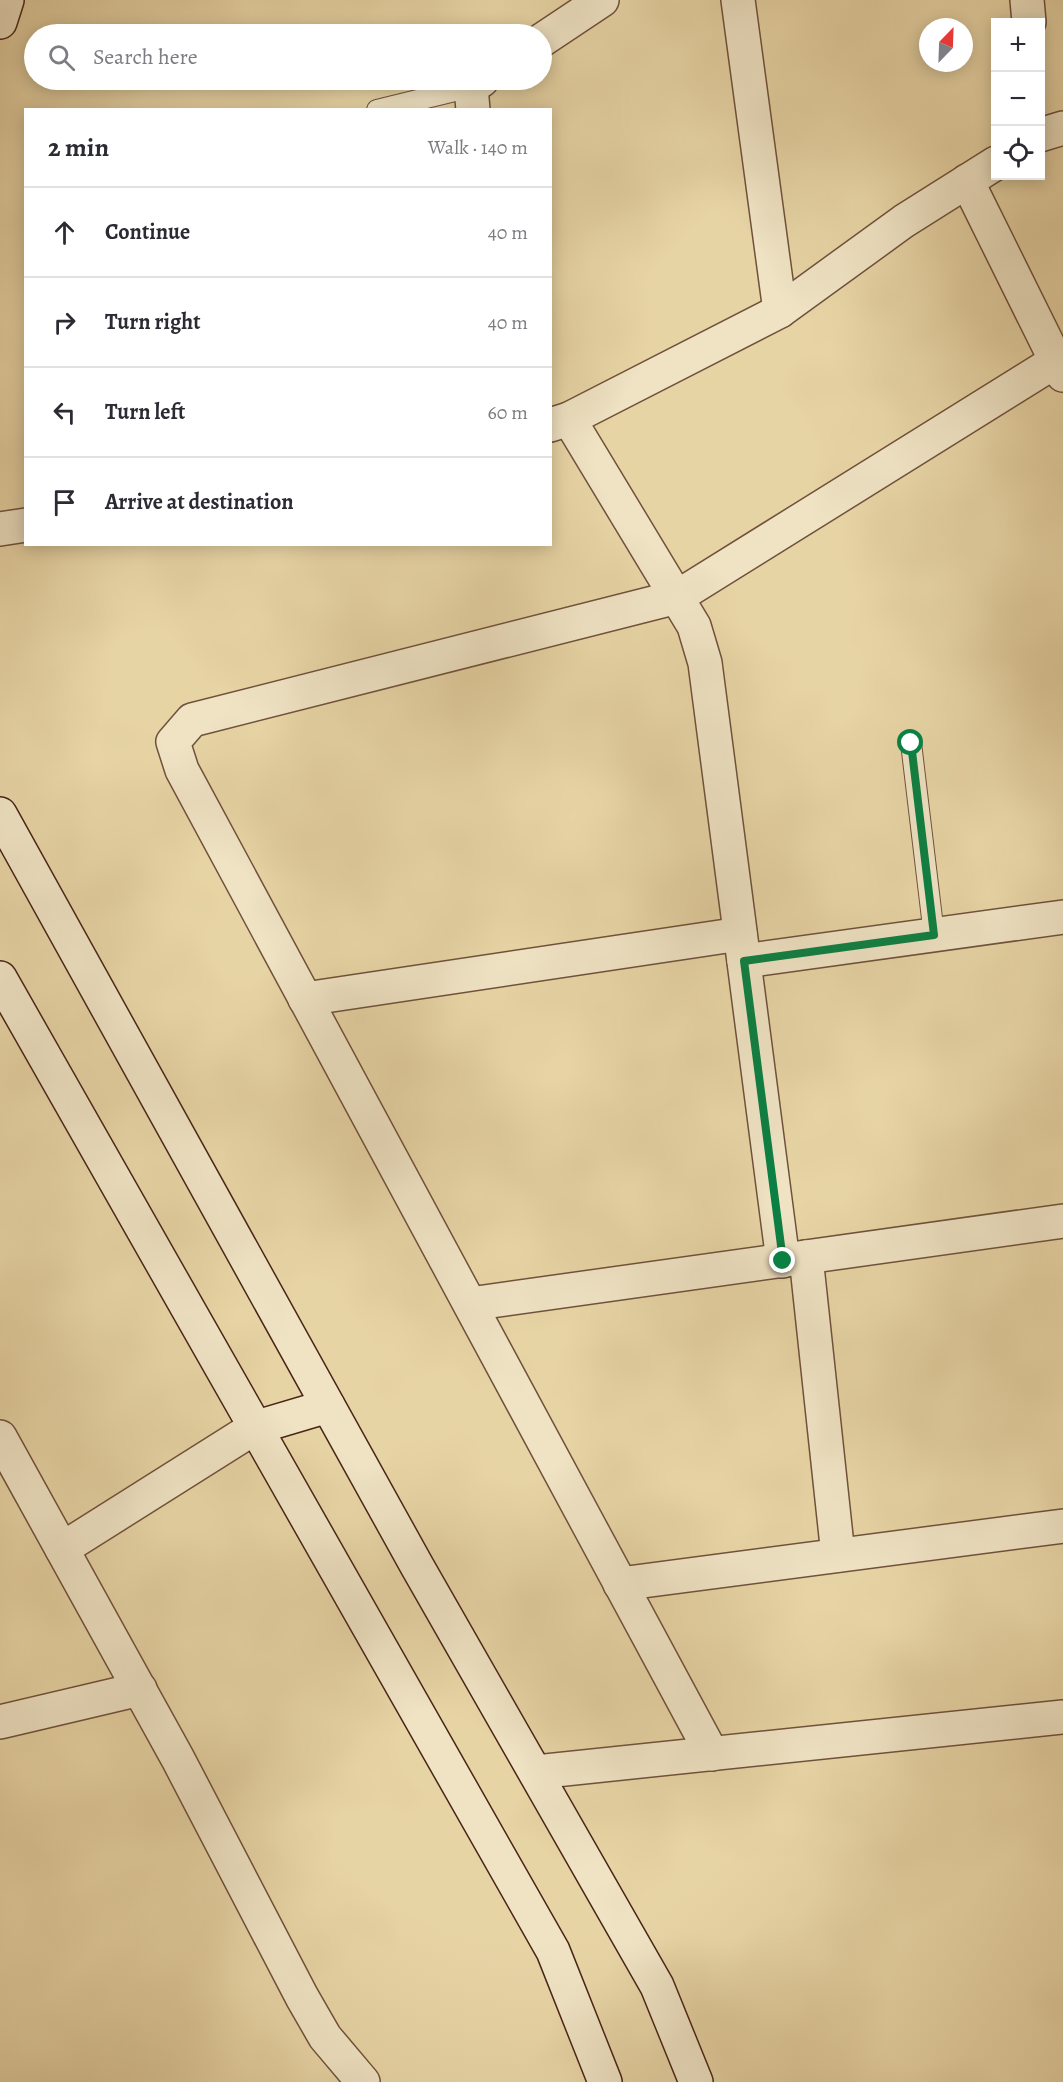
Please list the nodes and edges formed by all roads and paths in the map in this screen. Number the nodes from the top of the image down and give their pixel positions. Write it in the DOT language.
graph roads {
  1 [pos="7,0"];
  2 [pos="602,0"];
  3 [pos="738,0"];
  4 [pos="1027,0"];
  5 [pos="1029,18"];
  6 [pos="0,22"];
  7 [pos="552,33"];
  8 [pos="476,92"];
  9 [pos="388,108"];
  10 [pos="1063,128"];
  11 [pos="1045,133"];
  12 [pos="991,166"];
  13 [pos="967,181"];
  14 [pos="780,311"];
  15 [pos="1059,368"];
  16 [pos="560,422"];
  17 [pos="24,525"];
  18 [pos="0,529"];
  19 [pos="676,597"];
  20 [pos="911,743"];
  21 [pos="0,814"];
  22 [pos="1063,917"];
  23 [pos="934,935"];
  24 [pos="742,948"];
  25 [pos="0,978"];
  26 [pos="305,999"];
  27 [pos="1063,1221"];
  28 [pos="795,1259"];
  29 [pos="470,1304"];
  30 [pos="328,1406"];
  31 [pos="254,1428"];
  32 [pos="0,1437"];
  33 [pos="1063,1526"];
  34 [pos="62,1549"];
  35 [pos="838,1555"];
  36 [pos="620,1584"];
  37 [pos="140,1689"];
  38 [pos="1063,1717"];
  39 [pos="0,1722"];
  40 [pos="712,1754"];
  41 [pos="536,1772"];
  42 [pos="363,2082"];
  43 [pos="605,2082"];
  44 [pos="696,2082"];
  1 -- 6 [label="street"];
  2 -- 7 [label="street"];
  3 -- 14 [label="street"];
  4 -- 5 [label="street"];
  8 -- 9 [label="lane"];
  10 -- 11 [label="street"];
  12 -- 13 [label="street"];
  13 -- 14 [label="street"];
  13 -- 15 [label="street"];
  14 -- 16 [label="street"];
  15 -- 19 [label="street"];
  16 -- 19 [label="street"];
  17 -- 18 [label="street"];
  19 -- 24 [label="street"];
  19 -- 26 [label="street"];
  20 -- 23 [label="lane"];
  21 -- 30 [label="street"];
  22 -- 23 [label="street"];
  23 -- 24 [label="street"];
  24 -- 26 [label="street"];
  24 -- 28 [label="street"];
  25 -- 31 [label="street"];
  26 -- 29 [label="street"];
  27 -- 28 [label="street"];
  28 -- 29 [label="street"];
  28 -- 35 [label="street"];
  29 -- 36 [label="street"];
  30 -- 31 [label="street"];
  30 -- 41 [label="street"];
  31 -- 34 [label="street"];
  31 -- 43 [label="street"];
  32 -- 34 [label="street"];
  33 -- 35 [label="street"];
  34 -- 37 [label="street"];
  35 -- 36 [label="street"];
  36 -- 40 [label="street"];
  37 -- 39 [label="street"];
  37 -- 42 [label="street"];
  38 -- 40 [label="street"];
  40 -- 41 [label="street"];
  41 -- 44 [label="street"];
}
